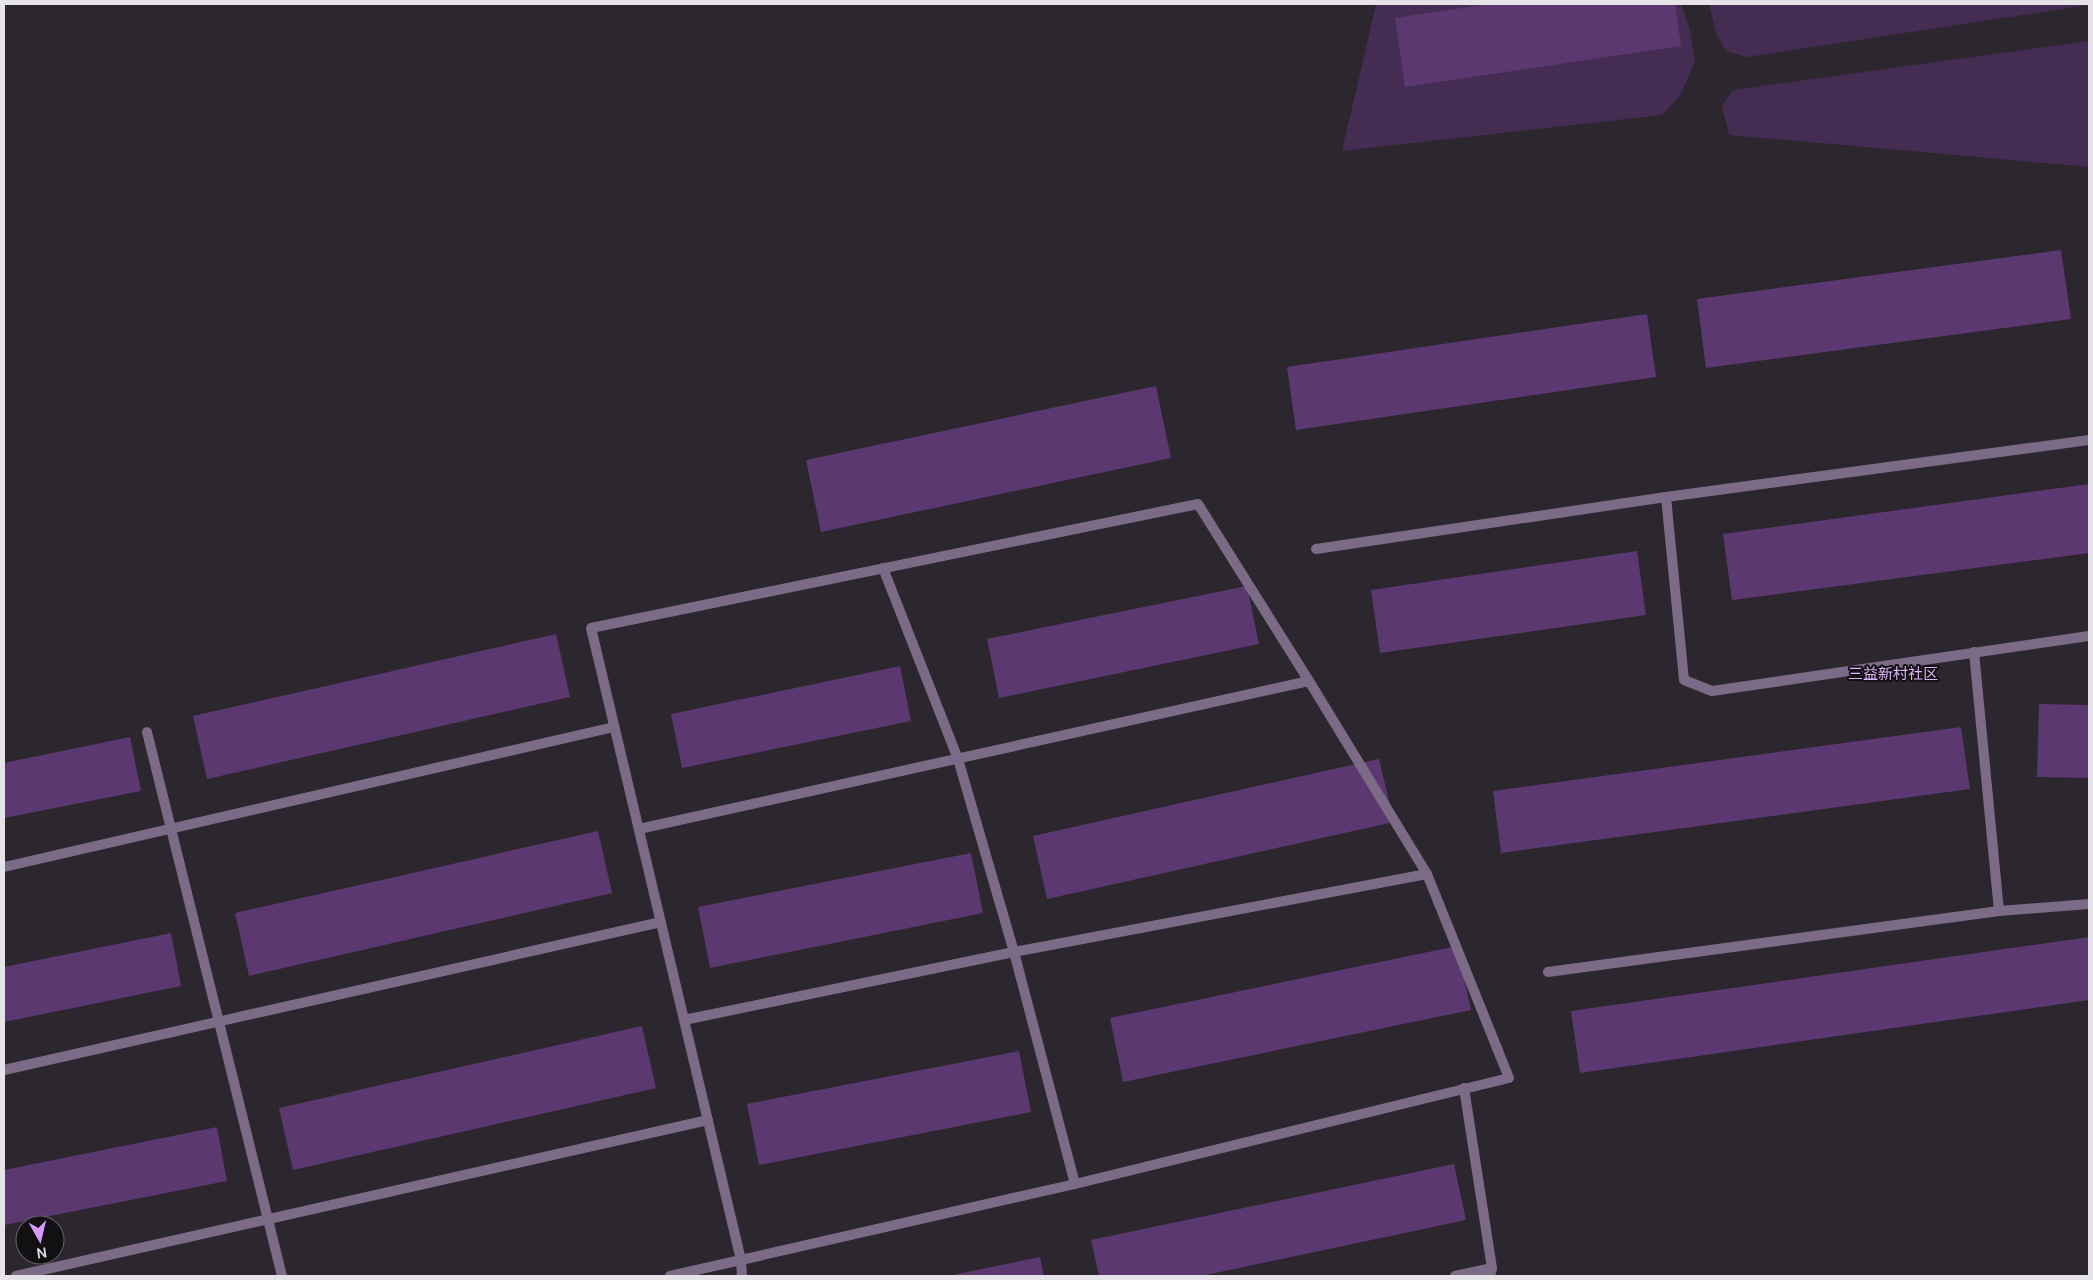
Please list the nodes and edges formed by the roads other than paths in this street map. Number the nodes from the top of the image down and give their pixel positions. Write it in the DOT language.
graph roads {
  1 [pos="2089,440"];
  2 [pos="1666,497"];
  3 [pos="1316,549"];
  4 [pos="883,568"];
  5 [pos="2089,636"];
  6 [pos="1974,652"];
  7 [pos="1309,681"];
  8 [pos="614,727"];
  9 [pos="147,732"];
  10 [pos="958,759"];
  11 [pos="170,829"];
  12 [pos="639,829"];
  13 [pos="4,867"];
  14 [pos="1427,874"];
  15 [pos="2089,904"];
  16 [pos="1999,911"];
  17 [pos="661,922"];
  18 [pos="1014,952"];
  19 [pos="1548,972"];
  20 [pos="684,1020"];
  21 [pos="218,1022"];
  22 [pos="4,1070"];
  23 [pos="1464,1088"];
  24 [pos="708,1120"];
  25 [pos="1074,1184"];
  26 [pos="267,1220"];
  27 [pos="741,1260"];
  28 [pos="1491,1272"];
  29 [pos="16,1276"];
  30 [pos="282,1276"];
  31 [pos="670,1276"];
  32 [pos="742,1276"];
  33 [pos="1454,1276"];
  1 -- 2 [label="street"];
  2 -- 3 [label="street"];
  2 -- 6 [label="street"];
  4 -- 7 [label="street"];
  4 -- 8 [label="street"];
  4 -- 10 [label="street"];
  5 -- 6 [label="street"];
  6 -- 16 [label="street"];
  7 -- 10 [label="street"];
  7 -- 14 [label="street"];
  8 -- 11 [label="street"];
  8 -- 12 [label="street"];
  9 -- 11 [label="street"];
  10 -- 12 [label="street"];
  10 -- 18 [label="street"];
  11 -- 13 [label="street"];
  11 -- 21 [label="street"];
  12 -- 17 [label="street"];
  14 -- 18 [label="street"];
  14 -- 23 [label="street"];
  15 -- 16 [label="street"];
  16 -- 19 [label="street"];
  17 -- 20 [label="street"];
  17 -- 21 [label="street"];
  18 -- 20 [label="street"];
  18 -- 25 [label="street"];
  20 -- 24 [label="street"];
  21 -- 22 [label="street"];
  21 -- 26 [label="street"];
  23 -- 25 [label="street"];
  23 -- 28 [label="street"];
  24 -- 26 [label="street"];
  24 -- 27 [label="street"];
  25 -- 27 [label="street"];
  26 -- 29 [label="street"];
  26 -- 30 [label="street"];
  27 -- 31 [label="street"];
  27 -- 32 [label="street"];
  28 -- 33 [label="street"];
}
